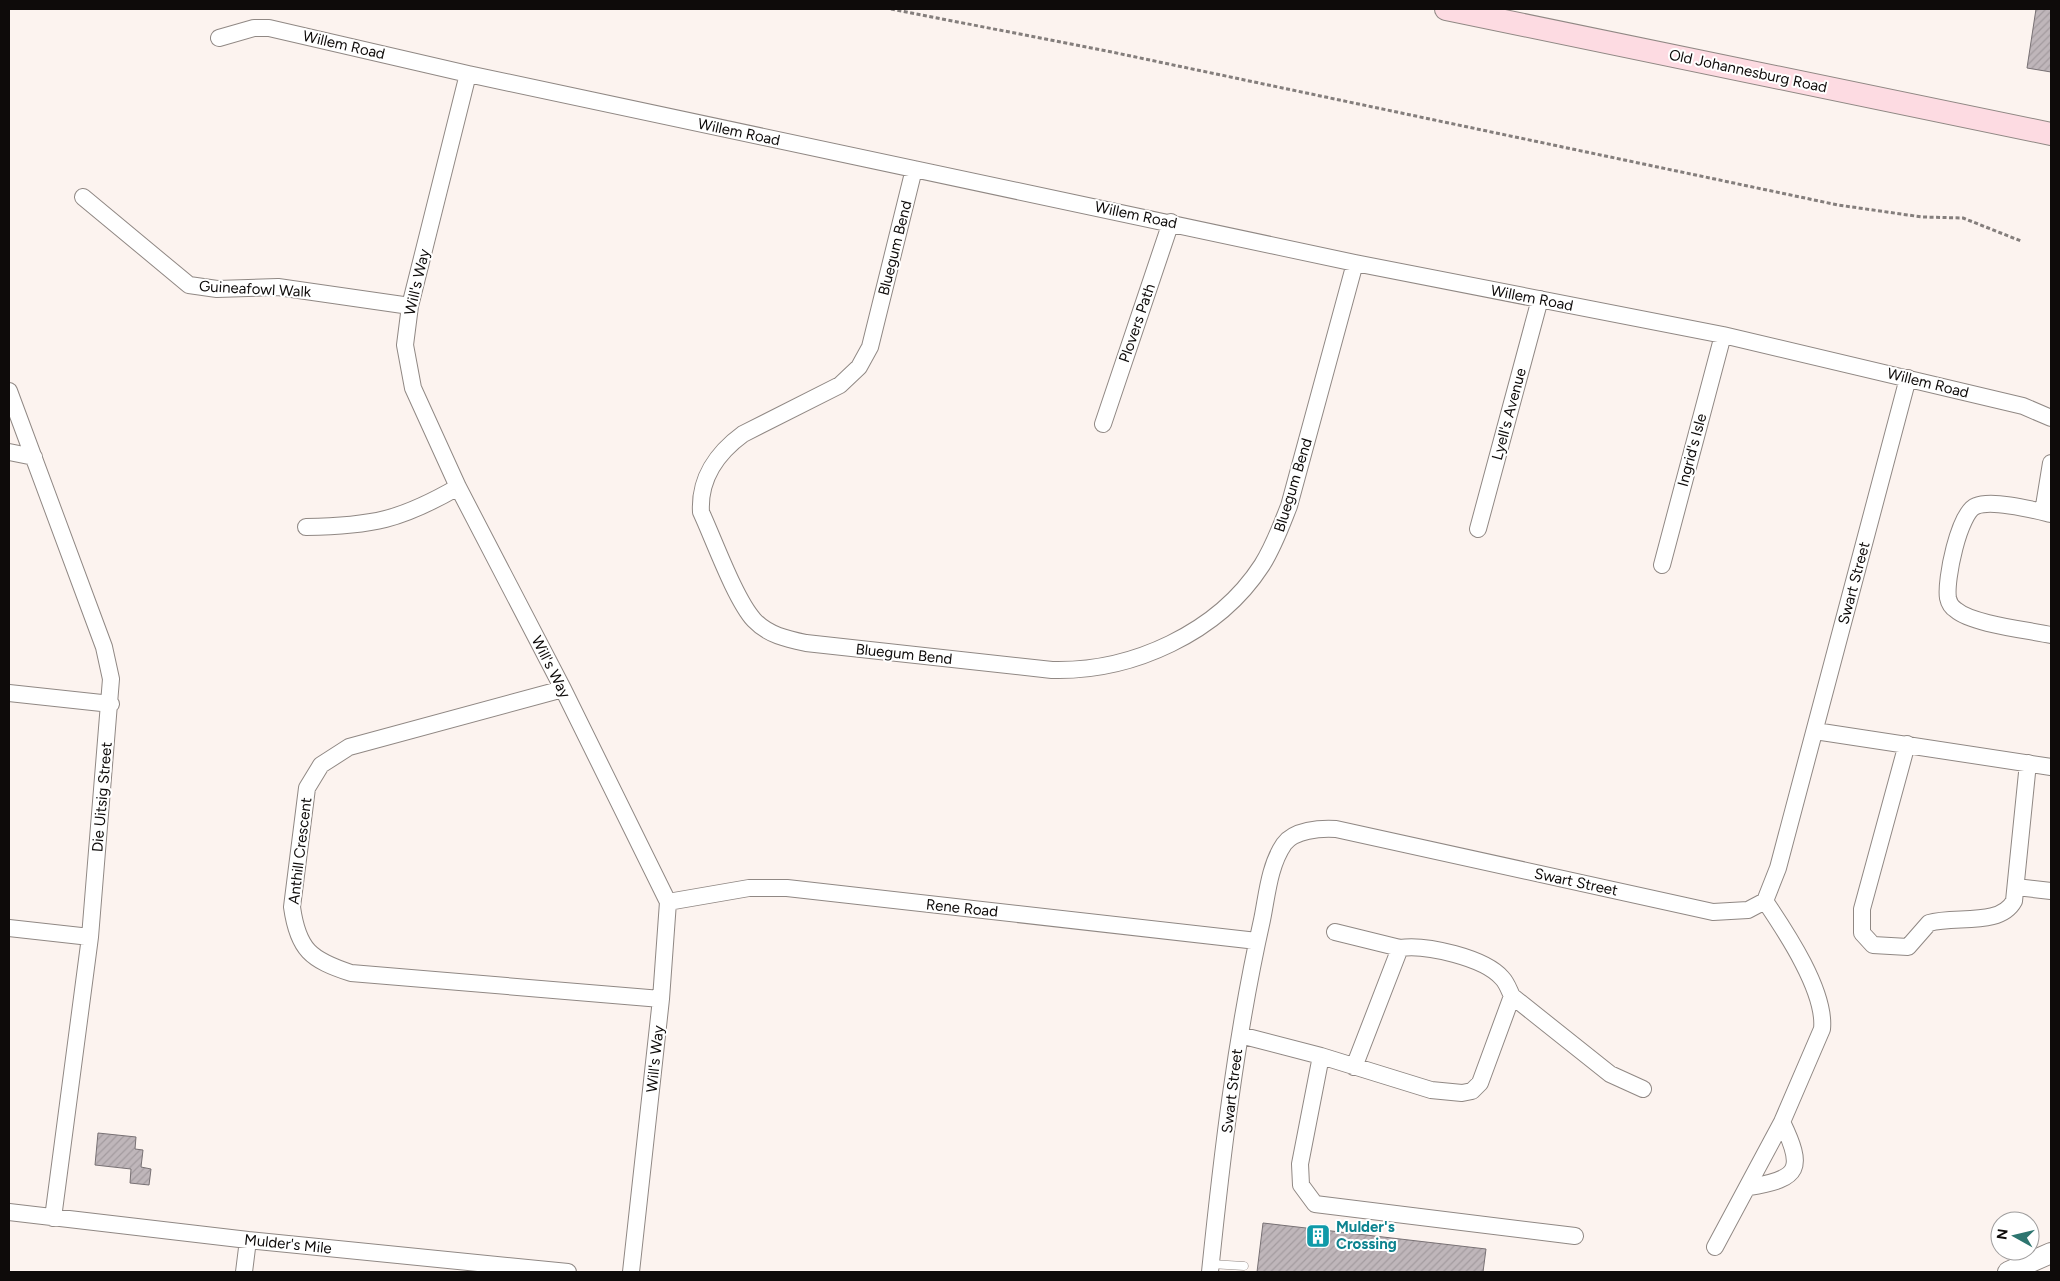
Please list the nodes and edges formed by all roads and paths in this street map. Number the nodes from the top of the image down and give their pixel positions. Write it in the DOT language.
graph roads {
  1 [pos="891,9"];
  2 [pos="1446,9"];
  3 [pos="218,38"];
  4 [pos="468,74"];
  5 [pos="2051,134"];
  6 [pos="914,169"];
  7 [pos="83,197"];
  8 [pos="1171,222"];
  9 [pos="2021,241"];
  10 [pos="1355,263"];
  11 [pos="1540,299"];
  12 [pos="410,306"];
  13 [pos="1723,335"];
  14 [pos="1908,378"];
  15 [pos="9,391"];
  16 [pos="2051,418"];
  17 [pos="1103,424"];
  18 [pos="9,452"];
  19 [pos="34,457"];
  20 [pos="2051,462"];
  21 [pos="458,487"];
  22 [pos="2047,513"];
  23 [pos="306,527"];
  24 [pos="1478,529"];
  25 [pos="1662,565"];
  26 [pos="2051,635"];
  27 [pos="562,689"];
  28 [pos="9,693"];
  29 [pos="111,704"];
  30 [pos="1815,730"];
  31 [pos="1907,744"];
  32 [pos="2028,763"];
  33 [pos="2051,767"];
  34 [pos="2016,887"];
  35 [pos="2051,891"];
  36 [pos="1765,901"];
  37 [pos="668,902"];
  38 [pos="9,928"];
  39 [pos="1334,932"];
  40 [pos="90,937"];
  41 [pos="1257,941"];
  42 [pos="1400,948"];
  43 [pos="1512,996"];
  44 [pos="661,999"];
  45 [pos="1240,1035"];
  46 [pos="1321,1056"];
  47 [pos="1354,1067"];
  48 [pos="1643,1089"];
  49 [pos="1782,1122"];
  50 [pos="1749,1187"];
  51 [pos="9,1212"];
  52 [pos="53,1218"];
  53 [pos="1575,1236"];
  54 [pos="248,1240"];
  55 [pos="1715,1247"];
  56 [pos="2051,1254"];
  57 [pos="1244,1266"];
  58 [pos="1210,1268"];
  59 [pos="244,1272"];
  60 [pos="568,1272"];
  61 [pos="632,1272"];
  62 [pos="2008,1272"];
  1 -- 9 [label="path"];
  2 -- 5 [label="main road, Old Johannesburg Road"];
  3 -- 4 [label="street, Willem Road"];
  4 -- 6 [label="street, Willem Road"];
  4 -- 12 [label="street, Will's Way"];
  6 -- 8 [label="street, Willem Road"];
  6 -- 10 [label="street, Bluegum Bend"];
  7 -- 12 [label="street, Guineafowl Walk"];
  8 -- 10 [label="street, Willem Road"];
  8 -- 17 [label="street, Plovers Path"];
  10 -- 11 [label="street, Willem Road"];
  11 -- 13 [label="street, Willem Road"];
  11 -- 24 [label="street, Lyell's Avenue"];
  12 -- 21 [label="street, Will's Way"];
  13 -- 14 [label="street, Willem Road"];
  13 -- 25 [label="street, Ingrid's Isle"];
  14 -- 16 [label="street, Willem Road"];
  14 -- 30 [label="street, Swart Street"];
  15 -- 19 [label="street, Die Uitsig Street"];
  18 -- 19 [label="street"];
  19 -- 29 [label="street, Die Uitsig Street"];
  20 -- 22 [label="street"];
  21 -- 23 [label="street"];
  21 -- 27 [label="street, Will's Way"];
  22 -- 26 [label="street"];
  27 -- 37 [label="street, Will's Way"];
  27 -- 44 [label="street, Anthill Crescent"];
  28 -- 29 [label="street"];
  29 -- 40 [label="street, Die Uitsig Street"];
  30 -- 31 [label="street"];
  30 -- 36 [label="street, Swart Street"];
  31 -- 32 [label="street"];
  31 -- 34 [label="street"];
  32 -- 33 [label="street"];
  32 -- 34 [label="street"];
  34 -- 35 [label="street"];
  36 -- 41 [label="street, Swart Street"];
  36 -- 49 [label="street"];
  37 -- 41 [label="street, Rene Road"];
  37 -- 44 [label="street, Will's Way"];
  38 -- 40 [label="street"];
  39 -- 42 [label="street"];
  40 -- 52 [label="street, Die Uitsig Street"];
  41 -- 45 [label="street, Swart Street"];
  42 -- 43 [label="street"];
  42 -- 47 [label="street"];
  43 -- 47 [label="street"];
  43 -- 48 [label="street"];
  44 -- 61 [label="street, Will's Way"];
  45 -- 46 [label="street"];
  45 -- 58 [label="street, Swart Street"];
  46 -- 47 [label="street"];
  46 -- 53 [label="street"];
  49 -- 50 [label="street"];
  49 -- 50 [label="street"];
  50 -- 55 [label="street"];
  51 -- 52 [label="street, Mulder's Mile"];
  52 -- 54 [label="street, Mulder's Mile"];
  54 -- 59 [label="street"];
  54 -- 60 [label="street, Mulder's Mile"];
  56 -- 62 [label="street"];
  57 -- 58 [label="lane"];
}
